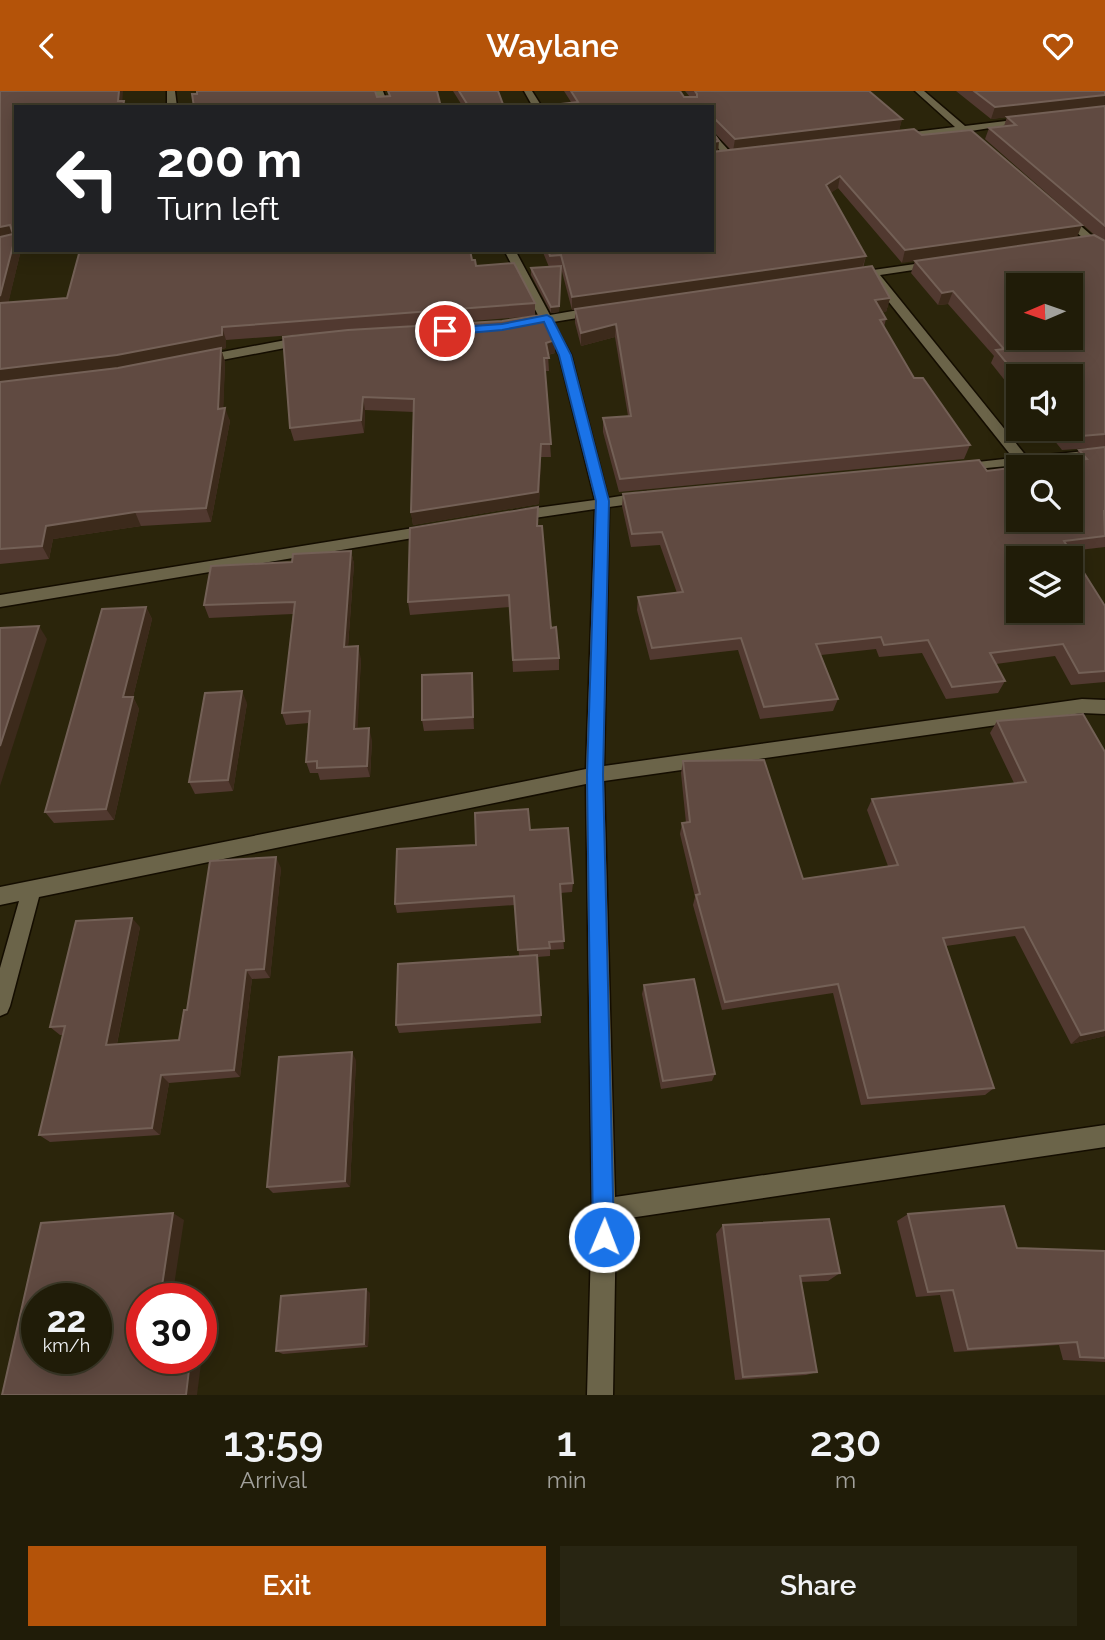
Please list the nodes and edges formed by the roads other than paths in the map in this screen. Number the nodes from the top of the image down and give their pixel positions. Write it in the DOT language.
graph roads {
  1 [pos="919,91"];
  2 [pos="1041,119"];
  3 [pos="963,128"];
  4 [pos="714,137"];
  5 [pos="973,137"];
  6 [pos="881,138"];
  7 [pos="744,155"];
  8 [pos="730,157"];
  9 [pos="714,159"];
  10 [pos="1052,207"];
  11 [pos="1092,241"];
  12 [pos="1078,243"];
  13 [pos="510,252"];
  14 [pos="1105,253"];
  15 [pos="954,261"];
  16 [pos="872,273"];
  17 [pos="845,277"];
  18 [pos="615,309"];
  19 [pos="538,321"];
  20 [pos="326,338"];
  21 [pos="192,361"];
  22 [pos="1105,453"];
  23 [pos="1018,455"];
  24 [pos="1083,455"];
  25 [pos="1006,464"];
  26 [pos="943,470"];
  27 [pos="657,496"];
  28 [pos="602,501"];
  29 [pos="493,520"];
  30 [pos="452,526"];
  31 [pos="0,601"];
  32 [pos="1105,707"];
  33 [pos="595,775"];
  34 [pos="32,888"];
  35 [pos="0,895"];
  36 [pos="0,1006"];
  37 [pos="1105,1136"];
  38 [pos="604,1210"];
  39 [pos="600,1395"];
  1 -- 3 [label="street"];
  2 -- 3 [label="street"];
  3 -- 5 [label="street"];
  3 -- 6 [label="street"];
  4 -- 8 [label="street"];
  7 -- 8 [label="street"];
  8 -- 9 [label="street"];
  10 -- 11 [label="street"];
  11 -- 12 [label="street"];
  11 -- 14 [label="street"];
  13 -- 19 [label="street"];
  15 -- 16 [label="street"];
  16 -- 17 [label="street"];
  16 -- 23 [label="street"];
  18 -- 19 [label="street"];
  19 -- 28 [label="street"];
  20 -- 21 [label="street"];
  22 -- 24 [label="street"];
  25 -- 26 [label="street"];
  27 -- 28 [label="street"];
  28 -- 29 [label="street"];
  28 -- 33 [label="street"];
  30 -- 31 [label="street"];
  32 -- 33 [label="street"];
  33 -- 34 [label="street"];
  33 -- 38 [label="street"];
  34 -- 35 [label="street"];
  34 -- 36 [label="street"];
  37 -- 38 [label="street"];
  38 -- 39 [label="street"];
}
